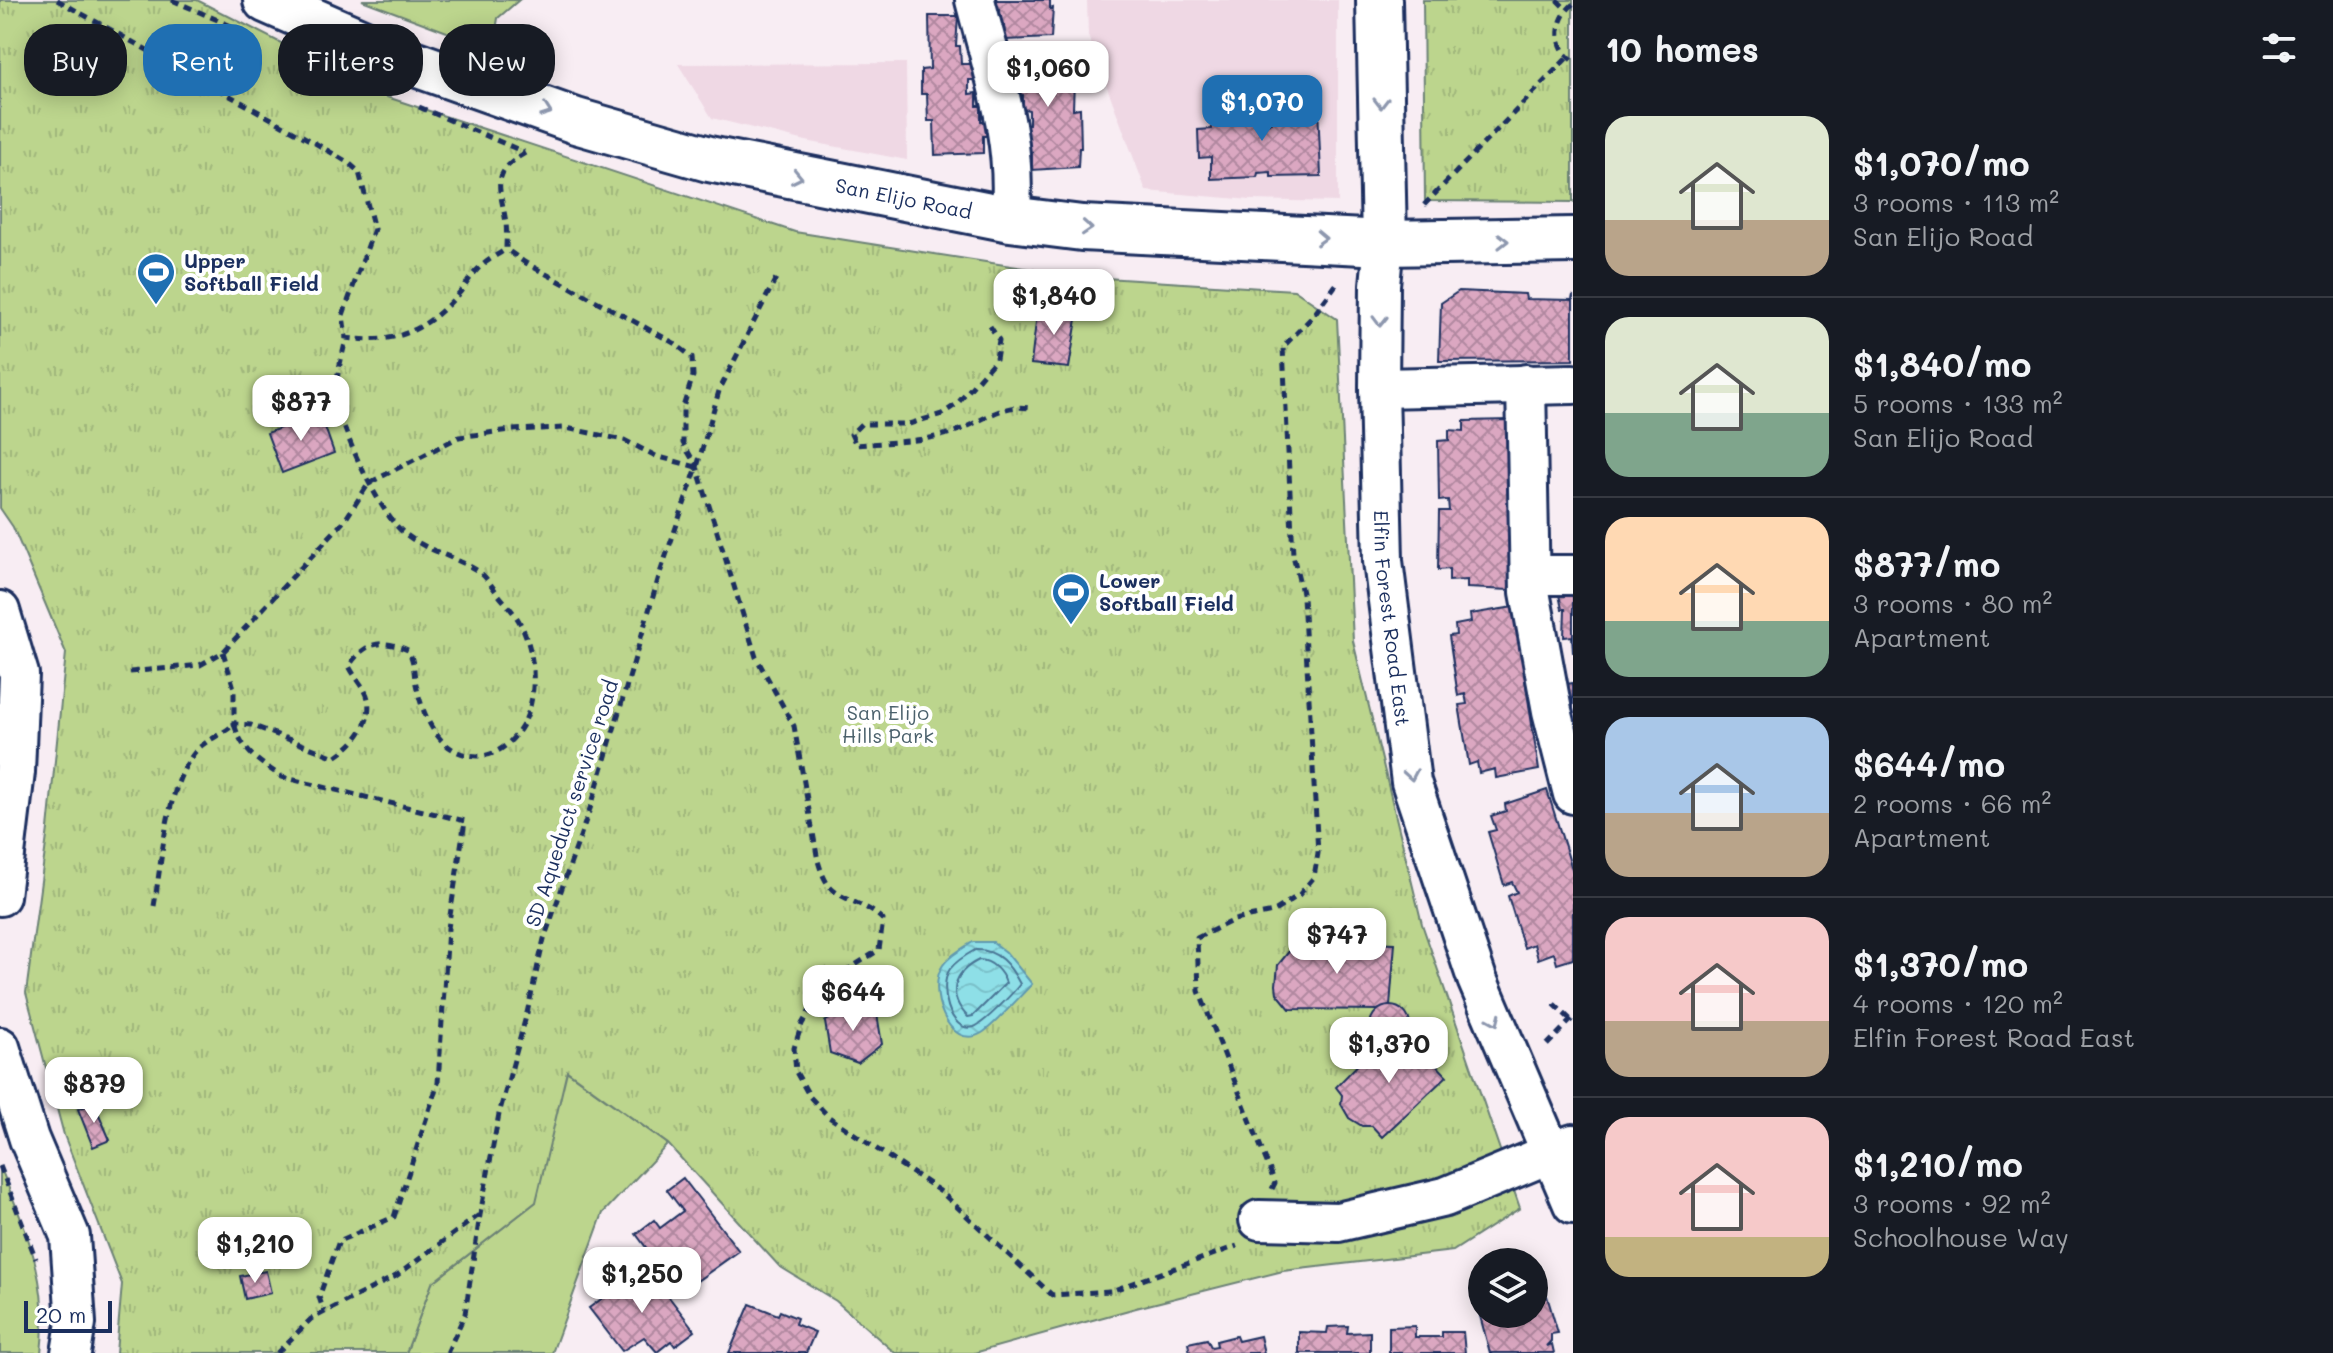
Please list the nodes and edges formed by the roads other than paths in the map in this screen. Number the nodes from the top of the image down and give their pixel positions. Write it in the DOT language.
graph roads {
  1 [pos="266,0"];
  2 [pos="975,0"];
  3 [pos="1379,0"];
  4 [pos="1010,219"];
  5 [pos="1573,240"];
  6 [pos="1384,243"];
  7 [pos="1526,384"];
  8 [pos="1573,384"];
  9 [pos="1379,388"];
  10 [pos="1530,575"];
  11 [pos="1573,575"];
  12 [pos="0,611"];
  13 [pos="10,674"];
  14 [pos="8,735"];
  15 [pos="1573,794"];
  16 [pos="0,896"];
  17 [pos="0,1047"];
  18 [pos="1562,1148"];
  19 [pos="1573,1204"];
  20 [pos="1250,1232"];
  21 [pos="71,1353"];
  1 -- 4 [label="main road, San Elijo Road, one-way"];
  2 -- 4 [label="street"];
  3 -- 6 [label="main road, Elfin Forest Road East, one-way"];
  4 -- 6 [label="main road, San Elijo Road, one-way"];
  6 -- 5 [label="main road, San Elijo Road, one-way"];
  6 -- 9 [label="street, Elfin Forest Road East, one-way"];
  7 -- 8 [label="street"];
  7 -- 9 [label="street"];
  7 -- 10 [label="street"];
  9 -- 18 [label="street, Elfin Forest Road East, one-way"];
  10 -- 11 [label="street"];
  10 -- 15 [label="street"];
  12 -- 13 [label="street"];
  13 -- 14 [label="street"];
  14 -- 16 [label="street"];
  17 -- 21 [label="street"];
  18 -- 19 [label="street, Elfin Forest Road East"];
  18 -- 20 [label="street"];
}
